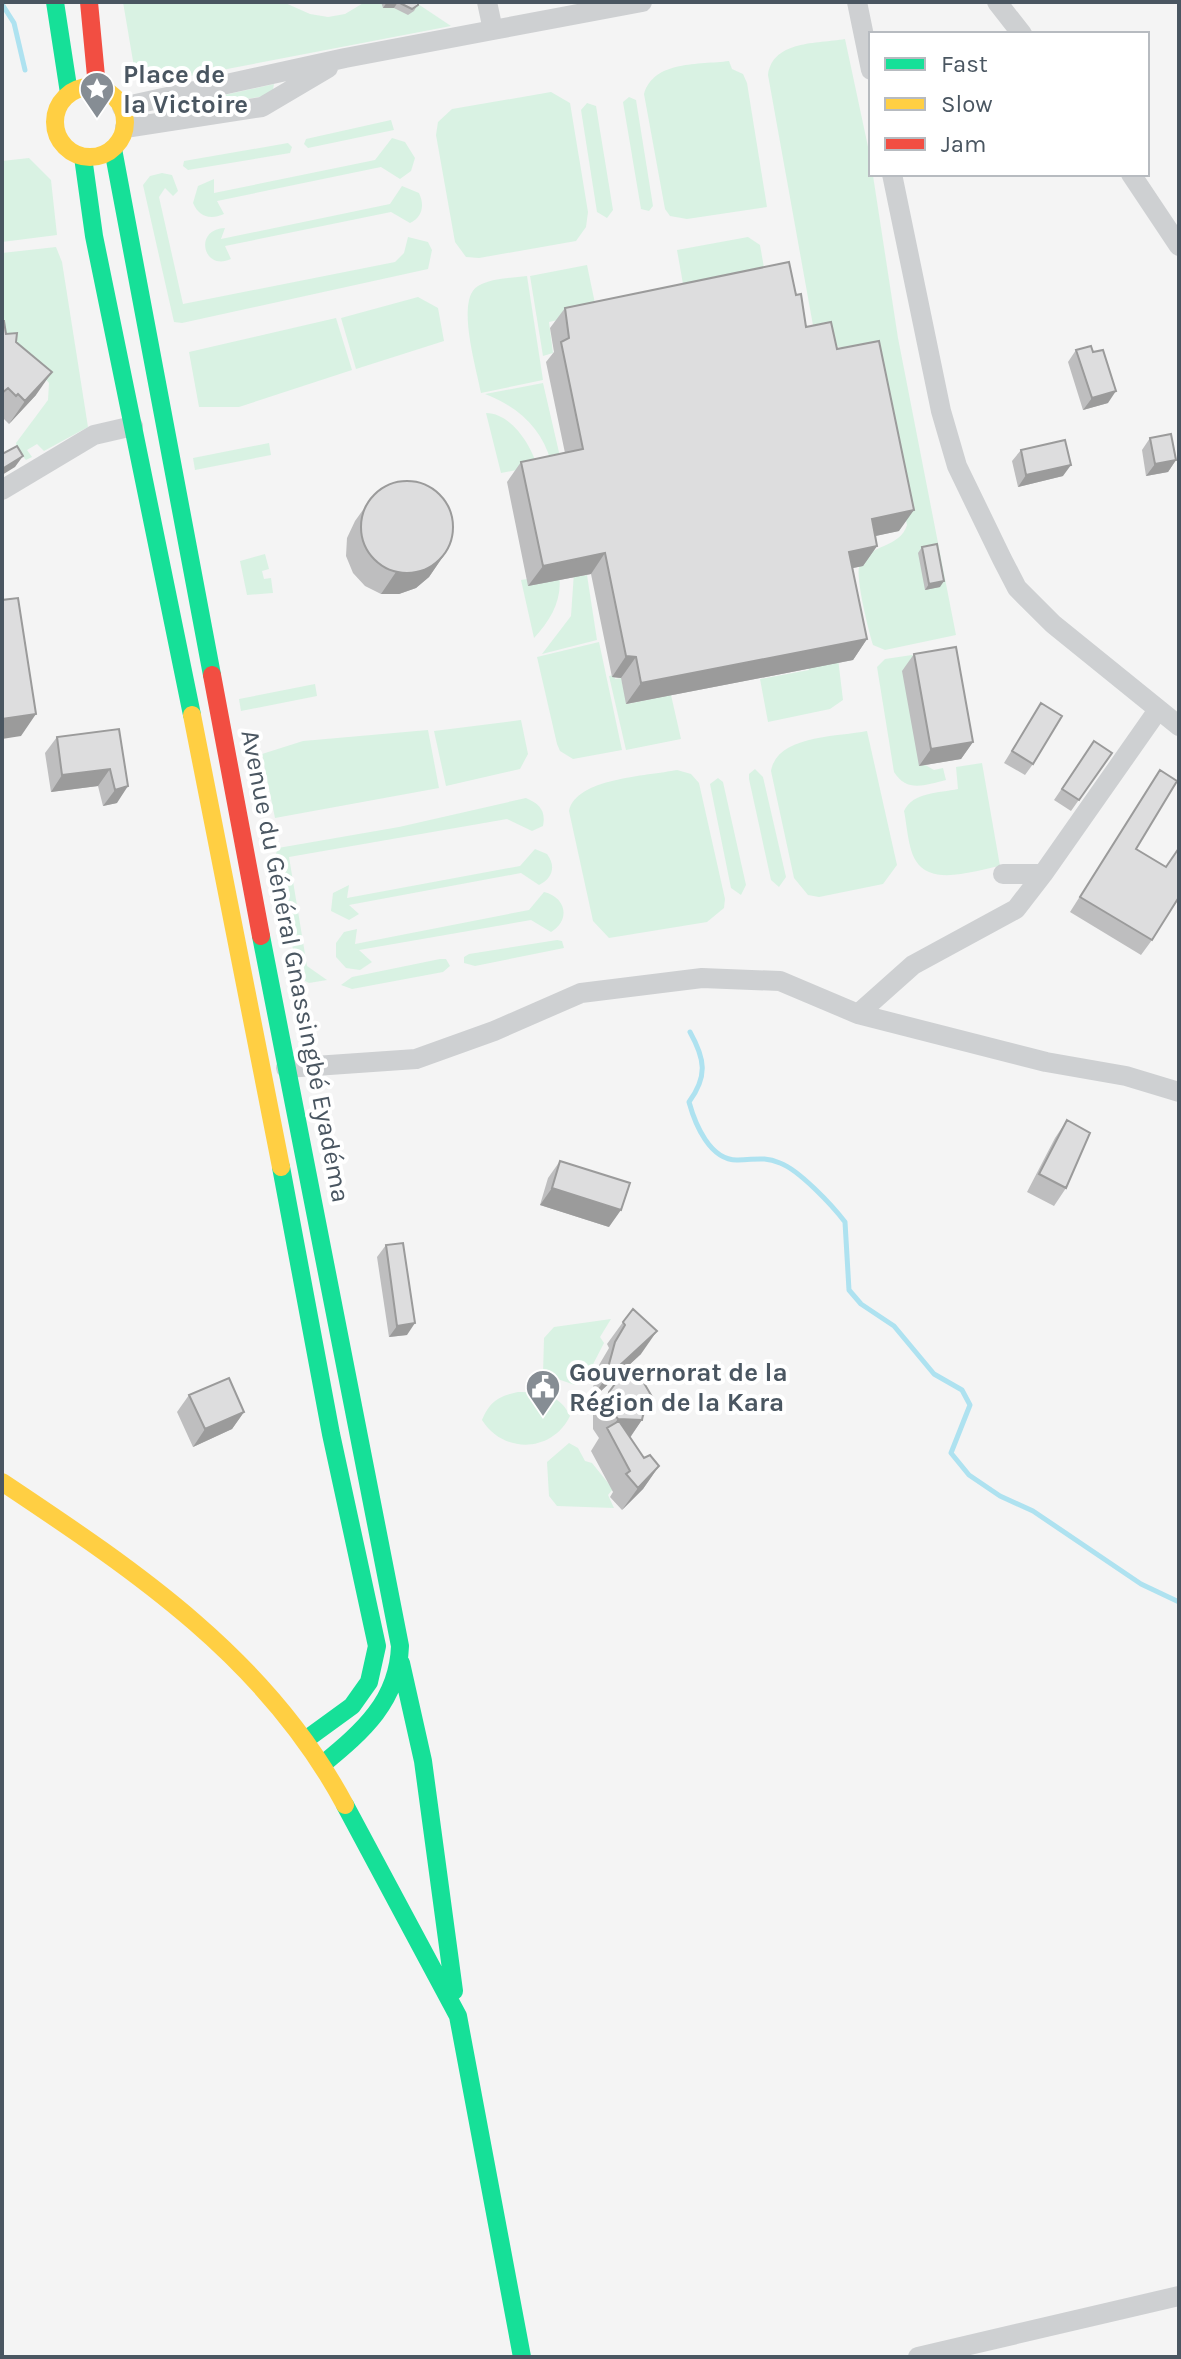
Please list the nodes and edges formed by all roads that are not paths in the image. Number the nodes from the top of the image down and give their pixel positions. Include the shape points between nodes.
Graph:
1 (55, 2) edge
2 (89, 2) edge
3 (487, 2) edge
4 (642, 2) edge
5 (857, 2) edge
6 (997, 2) edge
7 (493, 30) junction
8 (1020, 32) edge
9 (345, 58) junction
10 (869, 60) edge
11 (97, 87) junction
12 (69, 93) junction
13 (124, 117) junction
14 (113, 149) junction
15 (83, 157) junction
16 (892, 176) edge
17 (1132, 176) edge
18 (1179, 246) edge
19 (151, 336) junction
20 (117, 341) junction
21 (133, 426) junction
22 (2, 490) edge
23 (1158, 710) junction
24 (1179, 726) edge
25 (1003, 874) dead end
26 (1043, 874) junction
27 (858, 1014) junction
28 (286, 1068) junction
29 (1179, 1092) edge
30 (357, 1413) junction
31 (328, 1416) junction
32 (2, 1482) edge
33 (401, 1663) junction
34 (308, 1738) junction
35 (323, 1764) junction
36 (458, 2016) junction
37 (1179, 2296) edge
38 (522, 2357) edge
39 (918, 2357) edge

1 - 12 main road
2 - 11 main road
3 - 7 street
4 - 7 street
5 - 10 street
6 - 8 street
7 - 9 street
9 - 13 street
9 - 13 street via 262,107
11 - 12 main road
11 - 13 main road via 116,98
12 - 15 main road via 57,108 54,127 64,147
13 - 14 main road
14 - 15 main road
14 - 19 main road, Avenue du Général Gnassingbé Eyadéma
15 - 20 main road, Avenue du Général Gnassingbé Eyadéma
16 - 23 street via 941,411 957,466 1002,559 1033,605
17 - 18 street
19 - 20 main road
19 - 28 main road, Avenue du Général Gnassingbé Eyadéma
20 - 21 main road, Avenue du Général Gnassingbé Eyadéma
21 - 22 street via 94,435
21 - 31 main road, Avenue du Général Gnassingbé Eyadéma
23 - 24 street
23 - 26 street
25 - 26 street
26 - 27 street via 1016,909 913,965
27 - 28 street via 780,981 702,978 581,993 416,1059
27 - 29 street
28 - 30 main road, Avenue du Général Gnassingbé Eyadéma
30 - 31 main road
30 - 33 main road, Avenue du Général Gnassingbé Eyadéma
31 - 34 main road, Avenue du Général Gnassingbé Eyadéma via 377,1646 376,1663 352,1706
32 - 34 main road via 180,1610
33 - 35 main road, Avenue du Général Gnassingbé Eyadéma via 393,1692 374,1722
33 - 36 main road via 423,1761
34 - 35 main road
35 - 36 main road
36 - 38 main road
37 - 39 street

